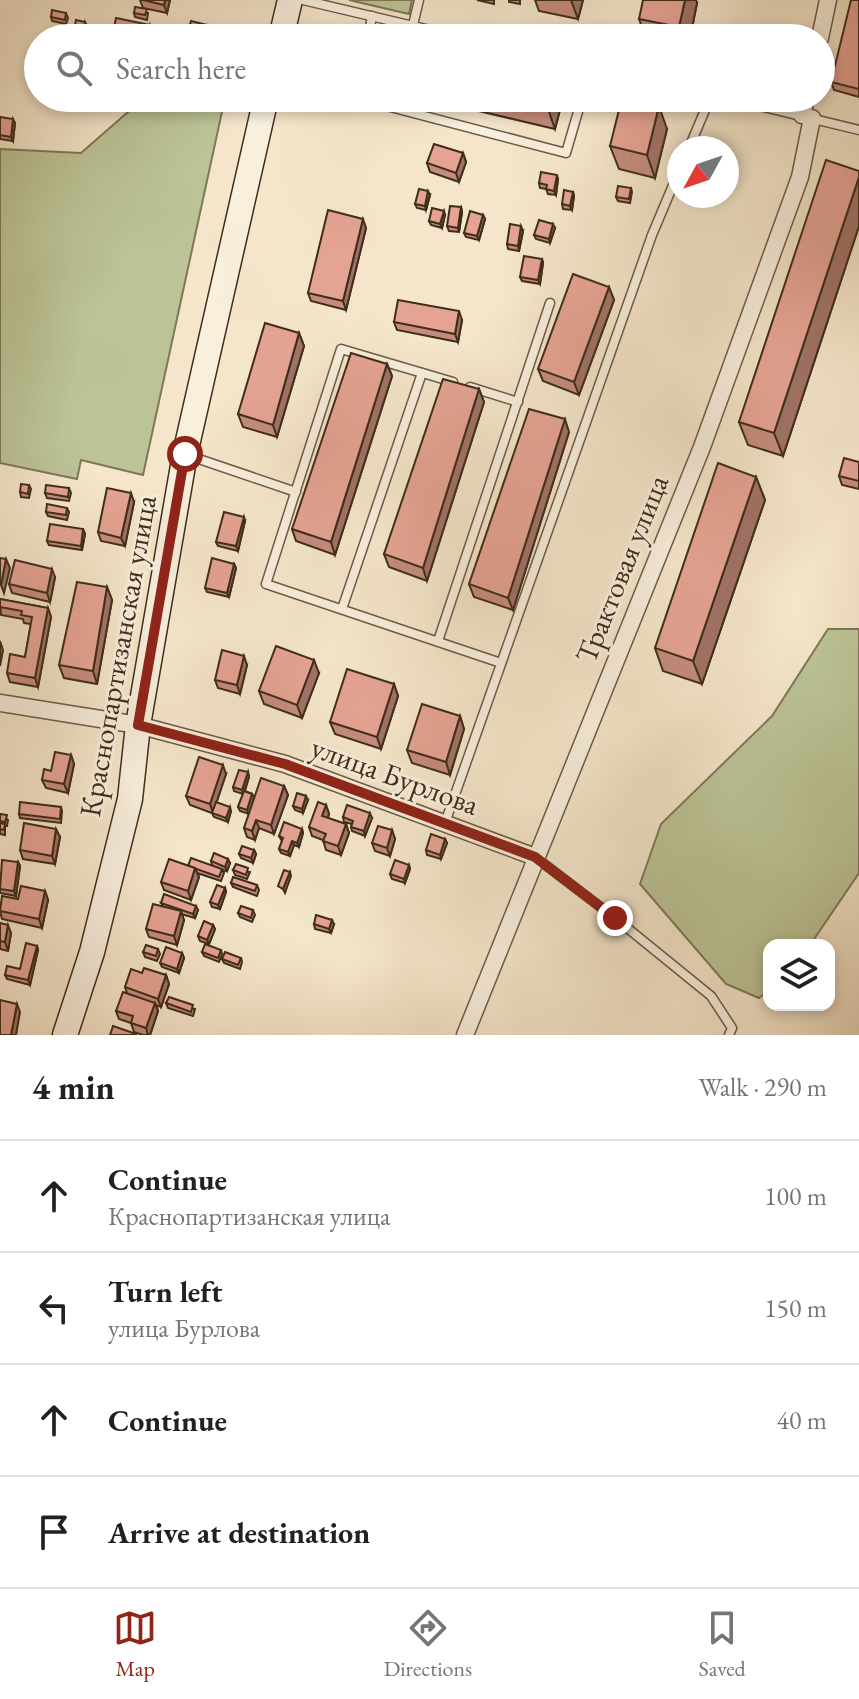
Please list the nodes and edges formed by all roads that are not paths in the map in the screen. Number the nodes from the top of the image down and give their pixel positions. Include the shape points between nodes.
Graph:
1 (290, 0) edge
2 (303, 0) edge
3 (419, 0) edge
4 (828, 0) edge
5 (372, 16) junction
6 (284, 24) edge
7 (371, 24) edge
8 (408, 24) edge
9 (413, 24) edge
10 (823, 24) edge
11 (263, 112) edge
12 (409, 112) edge
13 (578, 112) edge
14 (704, 112) edge
15 (789, 112) edge
16 (807, 112) edge
17 (807, 116) junction
18 (859, 130) edge
19 (694, 136) edge
20 (667, 199) edge
21 (550, 303) dead end
22 (422, 373) junction
23 (518, 402) junction
24 (185, 454) junction
25 (296, 492) junction
26 (342, 609) junction
27 (438, 641) junction
28 (501, 663) junction
29 (0, 703) edge
30 (138, 725) junction
31 (445, 824) junction
32 (535, 857) junction
33 (65, 1035) edge
34 (465, 1035) edge
35 (729, 1035) edge

1 - 6 street
2 - 5 lane
3 - 9 lane
4 - 10 street
5 - 7 lane
5 - 8 lane
11 - 24 street, Краснопартизанская улица
12 - 13 lane via 566,153
14 - 19 lane
15 - 17 lane
16 - 17 street, Трактовая улица
17 - 18 lane
17 - 32 street, Трактовая улица via 800,177 702,447
20 - 28 lane
21 - 23 lane
22 - 23 lane
22 - 25 lane via 341,349
22 - 26 lane
23 - 27 lane
24 - 25 lane
24 - 30 street, Краснопартизанская улица
25 - 26 lane via 266,584
26 - 27 lane
27 - 28 lane
28 - 31 lane
29 - 30 street, улица Бурлова
30 - 31 street, улица Бурлова via 285,764
30 - 33 street, Краснопартизанская улица via 130,799
31 - 32 street, улица Бурлова
32 - 34 street, Трактовая улица
32 - 35 lane via 711,996 732,1028

